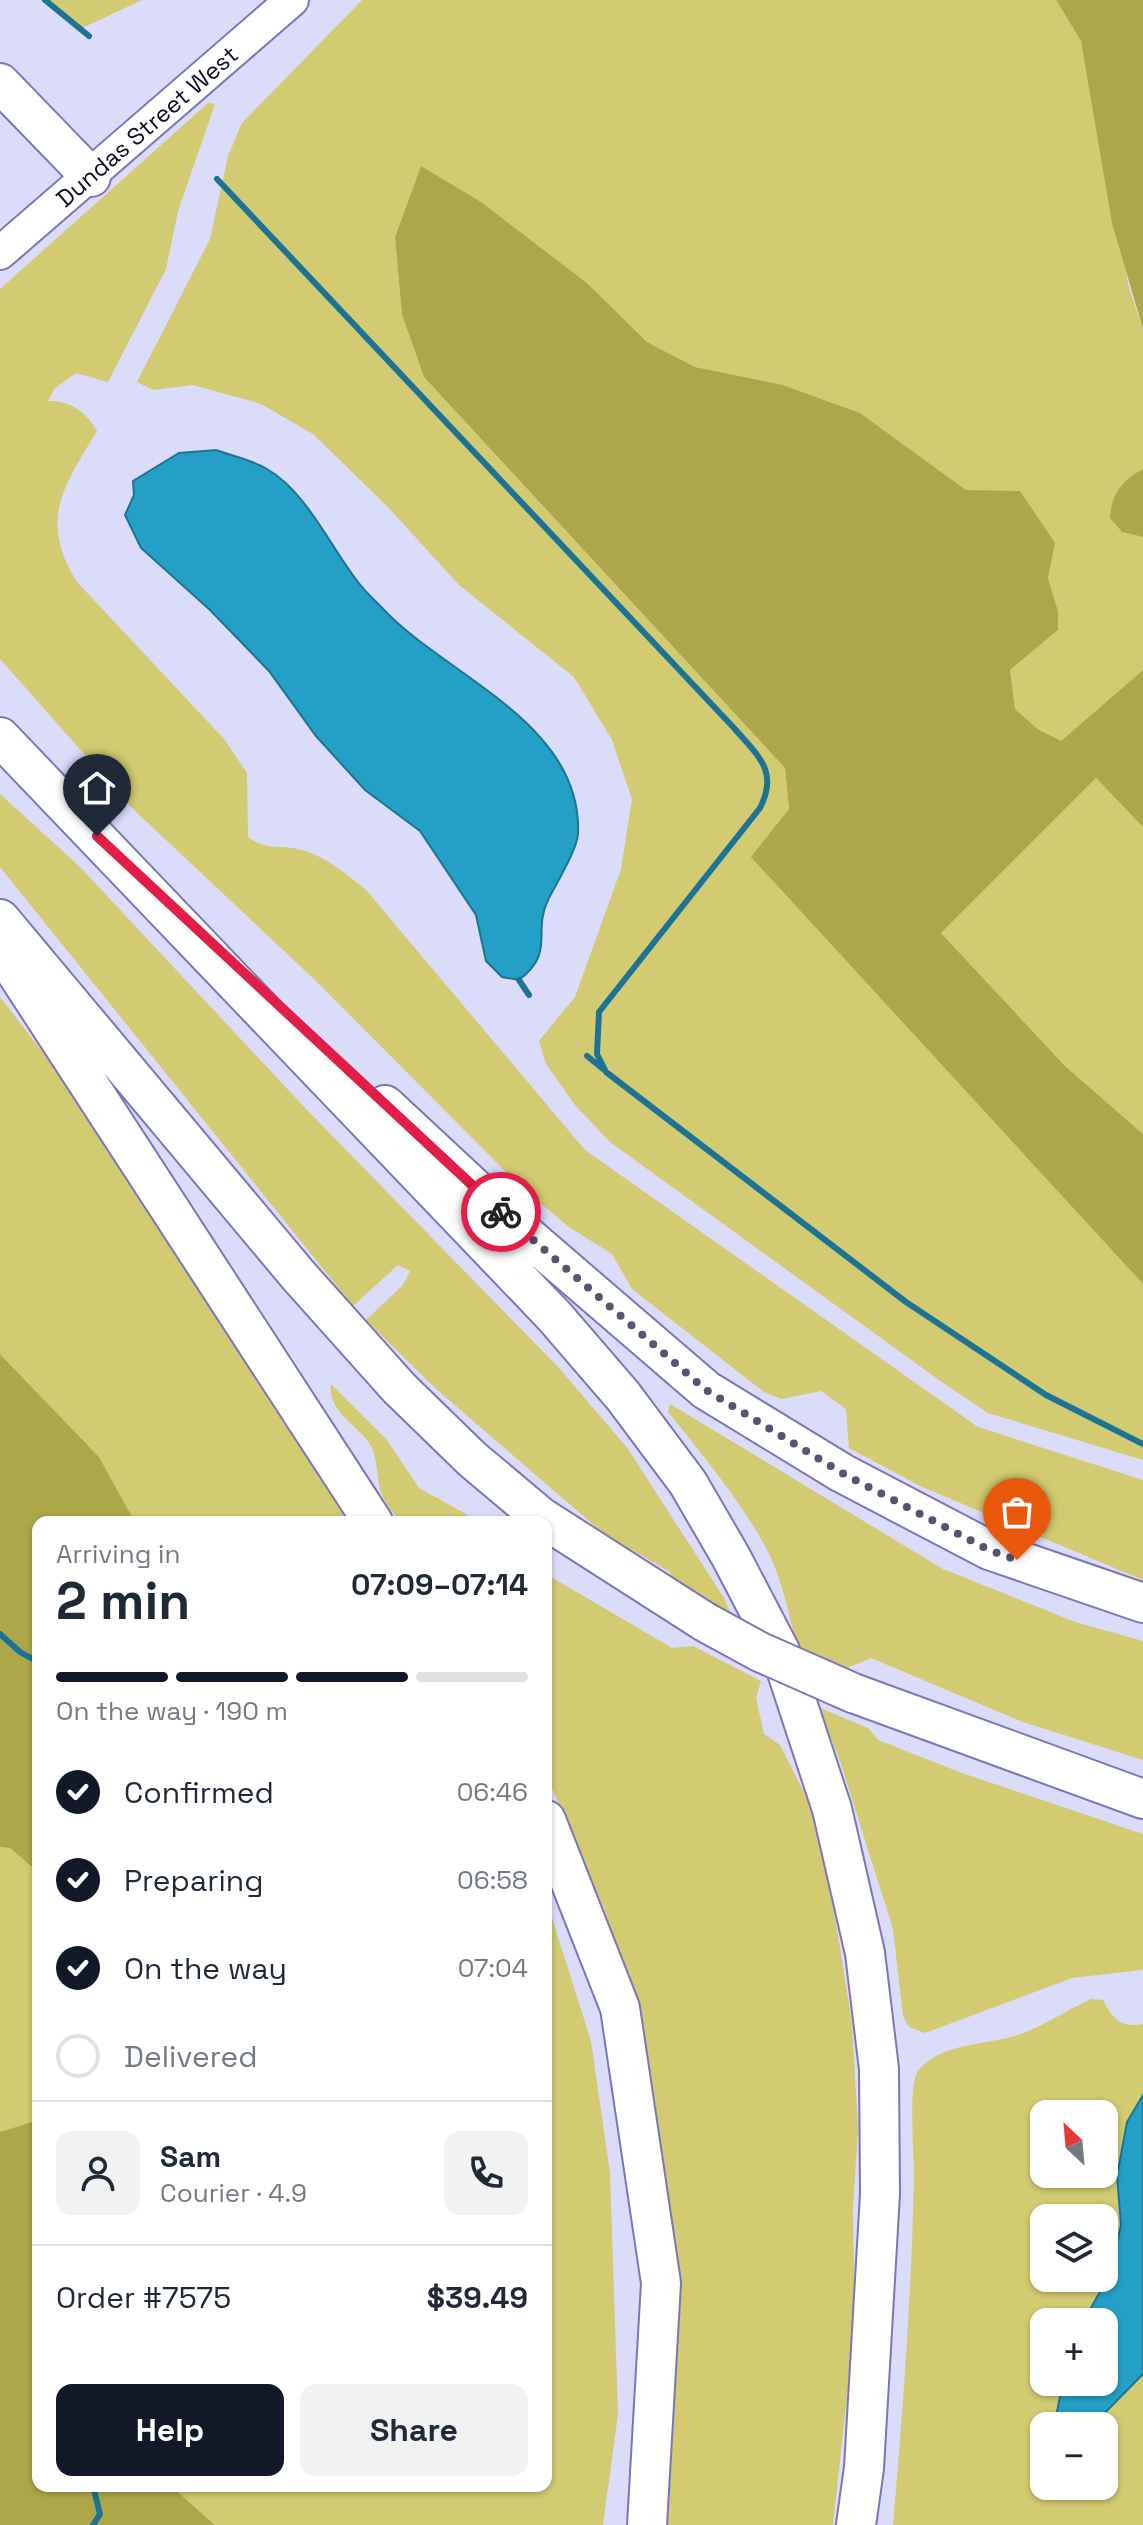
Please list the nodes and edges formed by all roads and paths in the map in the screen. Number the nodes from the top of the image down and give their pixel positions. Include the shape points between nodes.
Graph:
1 (292, 0) edge
2 (0, 83) edge
3 (91, 177) junction
4 (0, 253) edge
5 (0, 737) edge
6 (97, 836) junction
7 (0, 919) edge
8 (0, 947) edge
9 (369, 1516) edge
10 (540, 1516) edge
11 (552, 1525) edge
12 (1143, 1603) edge
13 (1143, 1799) edge
14 (552, 1835) edge
15 (647, 2525) edge
16 (856, 2525) edge

1 - 3 main road, Dundas Street West
2 - 3 highway
3 - 4 main road, Dundas Street West
5 - 6 highway
6 - 12 highway via 512,1223 706,1390 842,1473 989,1550
6 - 16 highway via 544,1306 623,1396 688,1483 780,1651 832,1809 865,1953 879,2069 880,2194
7 - 10 highway, bridge via 399,1388
8 - 9 highway
11 - 13 highway, bridge via 760,1652 853,1693
14 - 15 highway via 620,2008 661,2283

